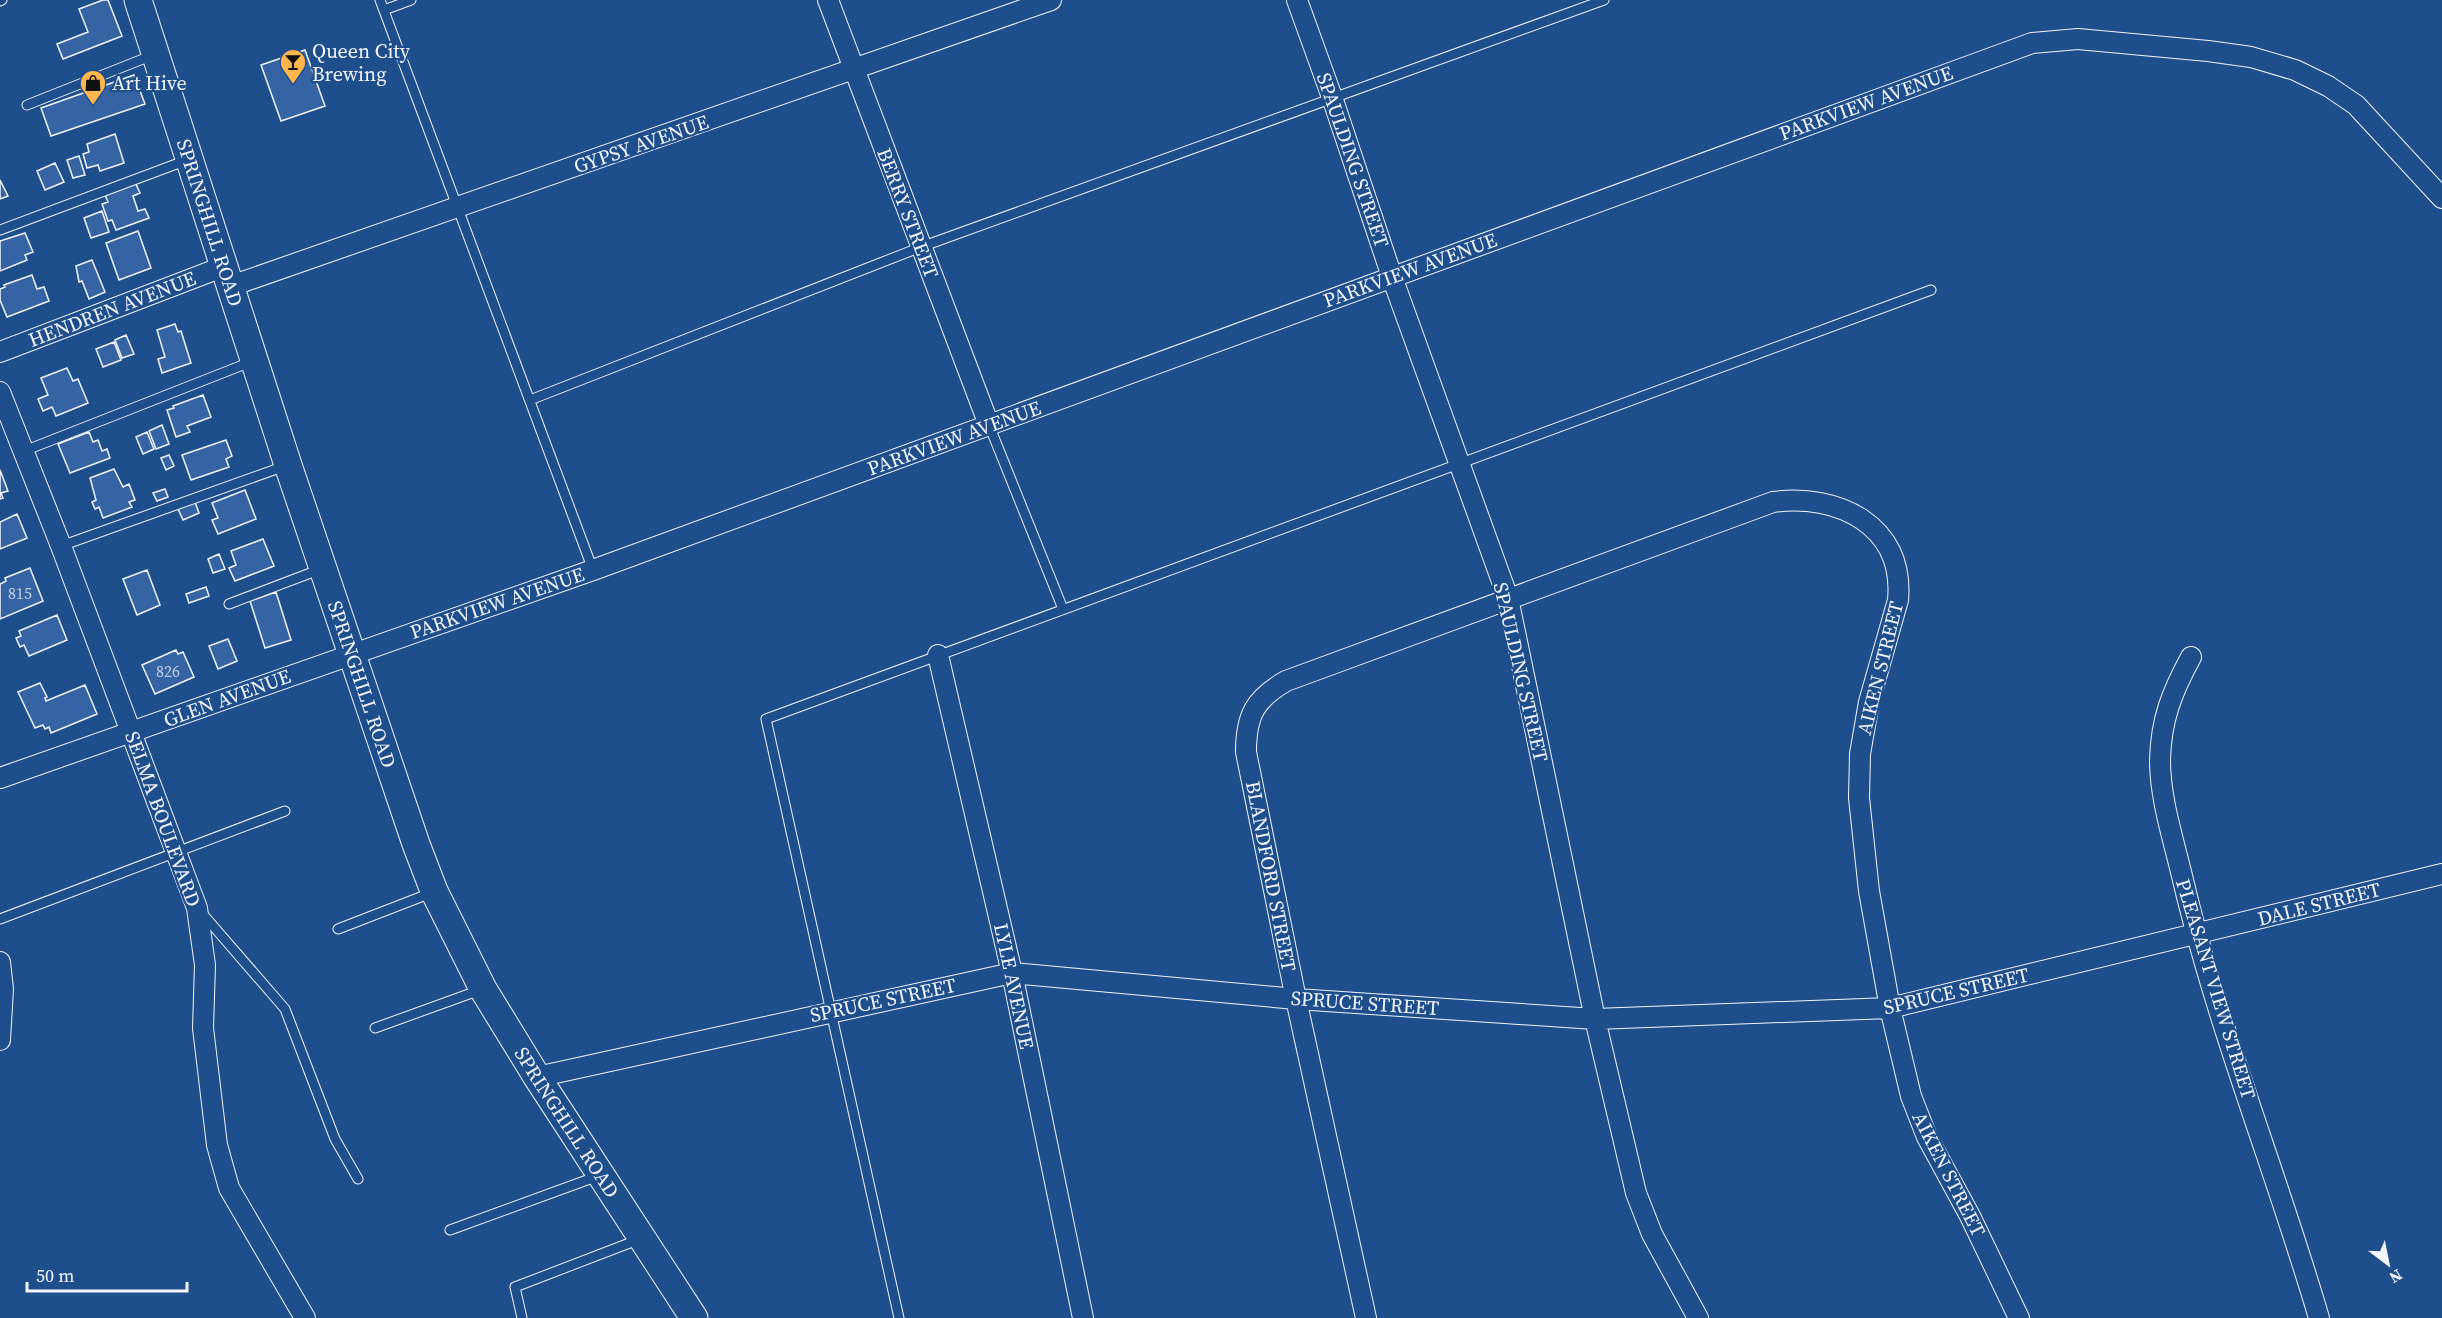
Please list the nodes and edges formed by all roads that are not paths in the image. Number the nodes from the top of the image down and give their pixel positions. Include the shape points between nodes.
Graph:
1 (138, 0) edge
2 (380, 0) edge
3 (411, 0) edge
4 (828, 0) edge
5 (1051, 0) edge
6 (1297, 0) edge
7 (1604, 0) edge
8 (384, 10) junction
9 (155, 54) junction
10 (854, 70) junction
11 (1332, 97) junction
12 (27, 105) dead end
13 (189, 159) junction
14 (2442, 198) edge
15 (458, 208) junction
16 (0, 230) edge
17 (921, 247) junction
18 (228, 276) junction
19 (1392, 277) junction
20 (1931, 290) dead end
21 (0, 352) edge
22 (255, 360) junction
23 (0, 392) edge
24 (530, 400) junction
25 (989, 425) junction
26 (24, 451) junction
27 (1460, 463) junction
28 (288, 465) junction
29 (61, 546) junction
30 (323, 569) junction
31 (593, 570) junction
32 (1508, 598) junction
33 (229, 604) dead end
34 (1063, 609) junction
35 (351, 653) junction
36 (938, 655) junction
37 (2191, 657) dead end
38 (132, 731) junction
39 (0, 778) edge
40 (285, 811) dead end
41 (177, 851) junction
42 (2442, 874) edge
43 (434, 891) junction
44 (197, 908) junction
45 (0, 919) edge
46 (338, 929) dead end
47 (2195, 934) junction
48 (0, 970) edge
49 (1012, 973) junction
50 (483, 989) junction
51 (1296, 999) junction
52 (1890, 1008) junction
53 (832, 1011) junction
54 (1595, 1019) junction
55 (375, 1028) dead end
56 (0, 1040) edge
57 (537, 1077) junction
58 (601, 1175) junction
59 (358, 1179) dead end
60 (450, 1230) dead end
61 (642, 1238) junction
62 (305, 1318) edge
63 (522, 1318) edge
64 (694, 1318) edge
65 (899, 1318) edge
66 (1083, 1318) edge
67 (1366, 1318) edge
68 (1698, 1318) edge
69 (2019, 1318) edge
70 (2319, 1318) edge

1 - 9 street, SPRINGHILL ROAD
2 - 8 lane
3 - 8 lane
4 - 10 street, BERRY STREET
5 - 10 street, GYPSY AVENUE
6 - 11 street, SPAULDING STREET
7 - 11 lane
8 - 15 lane
9 - 12 lane
9 - 13 street, SPRINGHILL ROAD
10 - 15 street, GYPSY AVENUE
10 - 17 street, BERRY STREET
11 - 17 lane
11 - 19 street, SPAULDING STREET
13 - 16 lane
13 - 18 street, SPRINGHILL ROAD
14 - 19 street, PARKVIEW AVENUE via 2356,105 2295,70 2251,57 2208,51 2058,40 2032,43
15 - 18 street, GYPSY AVENUE
15 - 24 lane
17 - 24 lane
17 - 25 street, BERRY STREET
18 - 21 street, HENDREN AVENUE
18 - 22 street, SPRINGHILL ROAD
19 - 25 street, PARKVIEW AVENUE
19 - 27 street, SPAULDING STREET
20 - 27 lane
22 - 26 lane
22 - 28 street, SPRINGHILL ROAD
23 - 26 street, SELMA BOULEVARD
24 - 31 lane
25 - 31 street, PARKVIEW AVENUE
25 - 34 lane
26 - 29 street, SELMA BOULEVARD
27 - 32 street, SPAULDING STREET
27 - 34 lane
28 - 29 lane
28 - 30 street, SPRINGHILL ROAD
29 - 38 street, SELMA BOULEVARD
30 - 33 lane
30 - 35 street, SPRINGHILL ROAD
31 - 35 street, PARKVIEW AVENUE
32 - 51 street, BLANDFORD STREET via 1286,681 1268,691 1251,714 1246,752
32 - 52 street, AIKEN STREET via 1773,502 1799,500 1830,505 1853,514 1876,531 1893,559 1898,596 1865,719 1859,798 1869,891
32 - 54 street, SPAULDING STREET
34 - 36 lane
35 - 38 street, GLEN AVENUE
35 - 43 street, SPRINGHILL ROAD
36 - 49 street, LYLE AVENUE
36 - 53 lane via 766,719
37 - 47 street, PLEASANT VIEW STREET via 2167,707 2160,760 2162,791
38 - 39 street, GLEN AVENUE
38 - 41 street, SELMA BOULEVARD
40 - 41 lane
41 - 44 street, SELMA BOULEVARD
41 - 45 lane
42 - 47 street, DALE STREET
43 - 46 lane
43 - 50 street, SPRINGHILL ROAD
44 - 59 lane via 285,1009 335,1138
44 - 62 street, SELMA BOULEVARD via 205,965 203,1028 224,1174
47 - 52 street, SPRUCE STREET
47 - 70 street, PLEASANT VIEW STREET
48 - 56 street
49 - 51 street, SPRUCE STREET
49 - 53 street, SPRUCE STREET
49 - 66 street, LYLE AVENUE
50 - 55 lane
50 - 57 street, SPRINGHILL ROAD
51 - 54 street, SPRUCE STREET
51 - 67 street, BLANDFORD STREET
52 - 54 street, SPRUCE STREET
52 - 69 street, AIKEN STREET via 1906,1080 1920,1121
53 - 57 street, SPRUCE STREET
53 - 65 lane
54 - 68 street, SPAULDING STREET via 1636,1194 1652,1234
57 - 58 street, SPRINGHILL ROAD
58 - 60 lane
58 - 61 street, SPRINGHILL ROAD
61 - 63 lane via 515,1287
61 - 64 street, SPRINGHILL ROAD

